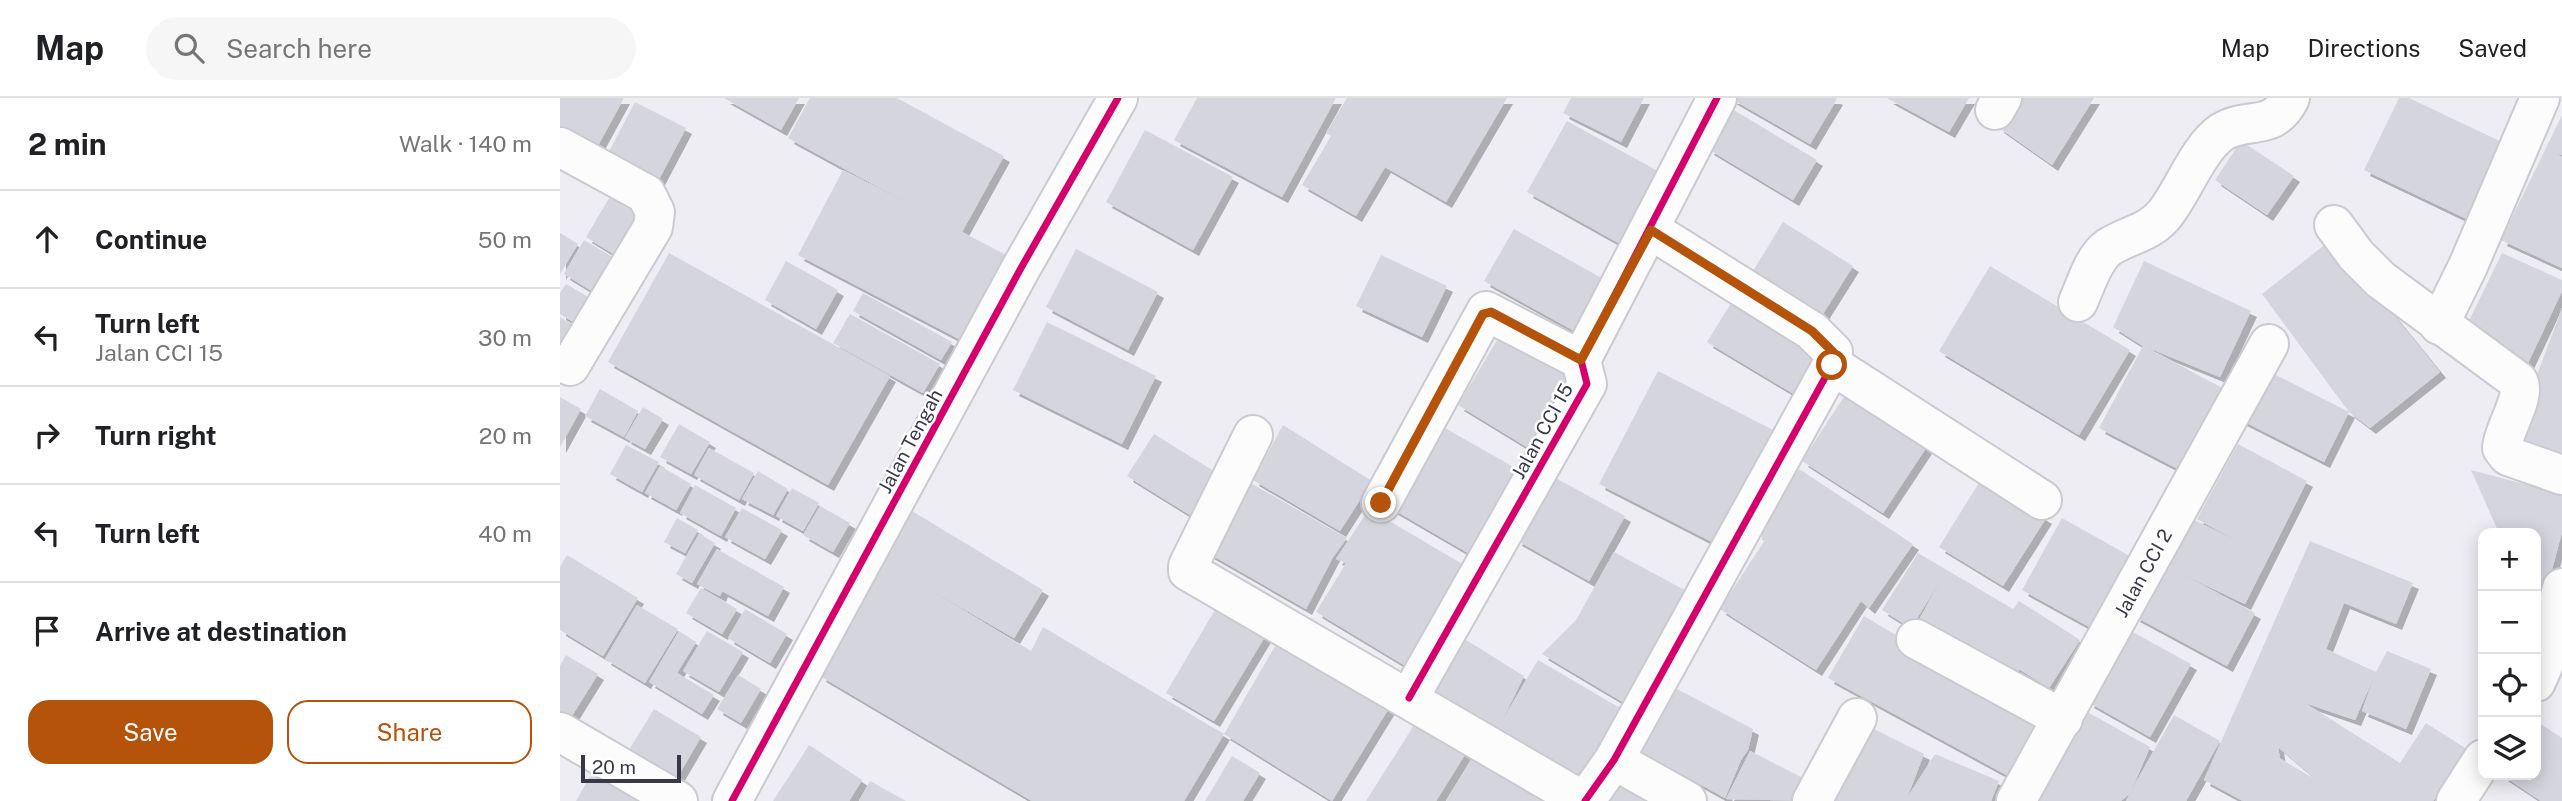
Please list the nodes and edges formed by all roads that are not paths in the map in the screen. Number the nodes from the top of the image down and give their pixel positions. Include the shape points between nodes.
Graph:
1 (1118, 98) edge
2 (1717, 98) edge
3 (2290, 98) edge
4 (2540, 98) edge
5 (560, 148) edge
6 (2334, 225) dead end
7 (1651, 230) junction
8 (2078, 302) dead end
9 (2439, 325) junction
10 (2269, 344) dead end
11 (1581, 360) junction
12 (1832, 365) junction
13 (570, 366) dead end
14 (1253, 435) dead end
15 (2562, 475) edge
16 (2042, 500) dead end
17 (1381, 503) dead end
18 (2562, 588) edge
19 (1916, 639) dead end
20 (2541, 671) edge
21 (1409, 698) junction
22 (1857, 718) dead end
23 (2063, 719) junction
24 (560, 732) edge
25 (1614, 760) junction
26 (678, 801) edge
27 (732, 801) edge
28 (1584, 801) edge
29 (1687, 801) edge
30 (1812, 801) edge
31 (2017, 801) edge

1 - 27 street, Jalan Tengah
2 - 7 street, Jalan CCI 15
3 - 8 street via 2280,114 2235,127 2212,141 2164,215 2100,256
4 - 9 street
5 - 13 street via 646,194 655,212 653,228
6 - 9 street via 2381,280
7 - 11 street, Jalan CCI 15
7 - 12 street via 1812,331 1833,352
9 - 15 street via 2522,387 2502,438 2508,456
10 - 23 street, Jalan CCI 2
11 - 17 street via 1486,311
11 - 21 street, Jalan CCI 15 via 1587,384
12 - 16 street
12 - 25 street
14 - 21 street via 1188,571
18 - 20 street
19 - 23 street
21 - 28 street
22 - 30 street
23 - 31 street, Jalan CCI 2
24 - 26 street
25 - 28 street
25 - 29 street

